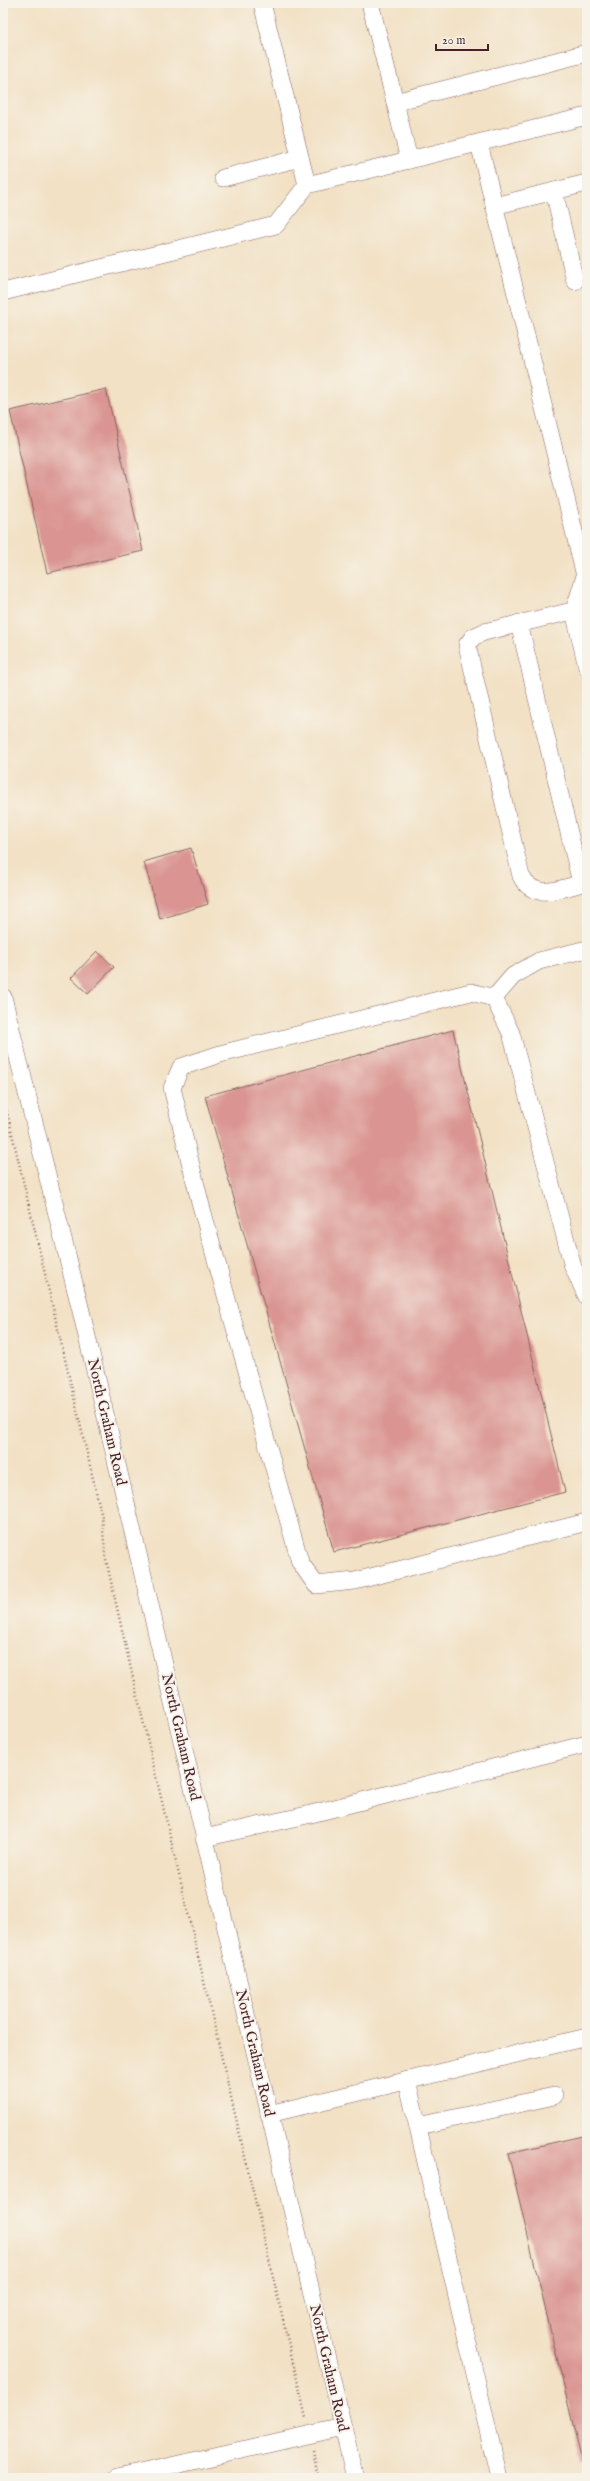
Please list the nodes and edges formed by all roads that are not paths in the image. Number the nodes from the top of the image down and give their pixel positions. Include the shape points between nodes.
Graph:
1 (262, 3) edge
2 (370, 3) edge
3 (587, 53) edge
4 (395, 102) junction
5 (587, 116) edge
6 (479, 144) junction
7 (300, 158) junction
8 (409, 160) junction
9 (223, 178) dead end
10 (587, 183) edge
11 (307, 185) junction
12 (554, 191) junction
13 (494, 206) junction
14 (575, 280) dead end
15 (3, 292) edge
16 (580, 609) edge
17 (519, 623) junction
18 (587, 667) edge
19 (584, 882) edge
20 (587, 948) edge
21 (3, 997) edge
22 (494, 998) junction
23 (587, 1297) edge
24 (587, 1522) edge
25 (587, 1744) edge
26 (204, 1838) junction
27 (587, 2037) edge
28 (407, 2080) junction
29 (554, 2096) dead end
30 (269, 2114) junction
31 (418, 2126) junction
32 (343, 2427) junction
33 (118, 2478) edge
34 (355, 2478) edge
35 (499, 2478) edge

1 - 7 street
2 - 4 street
3 - 4 street
4 - 8 street
5 - 6 street
6 - 8 street
6 - 13 street
7 - 9 street
7 - 11 street
8 - 11 street
10 - 12 street
11 - 15 street via 276,225
12 - 13 street
12 - 14 street
13 - 16 street via 585,576
16 - 17 street
16 - 18 street
17 - 19 street
17 - 19 street via 473,637 467,645 521,876 525,885 534,891 544,892
20 - 22 street via 539,961 513,976
21 - 26 street, North Graham Road via 81,1311
22 - 23 street via 511,1032 572,1267
22 - 24 street via 471,992 220,1054 181,1067 172,1088 202,1210 281,1498 300,1562 316,1585 355,1582
25 - 26 street via 307,1816
26 - 30 street, North Graham Road
27 - 28 street
28 - 30 street
28 - 31 street
29 - 31 street
30 - 32 street, North Graham Road
31 - 35 street
32 - 33 street
32 - 34 street, North Graham Road

